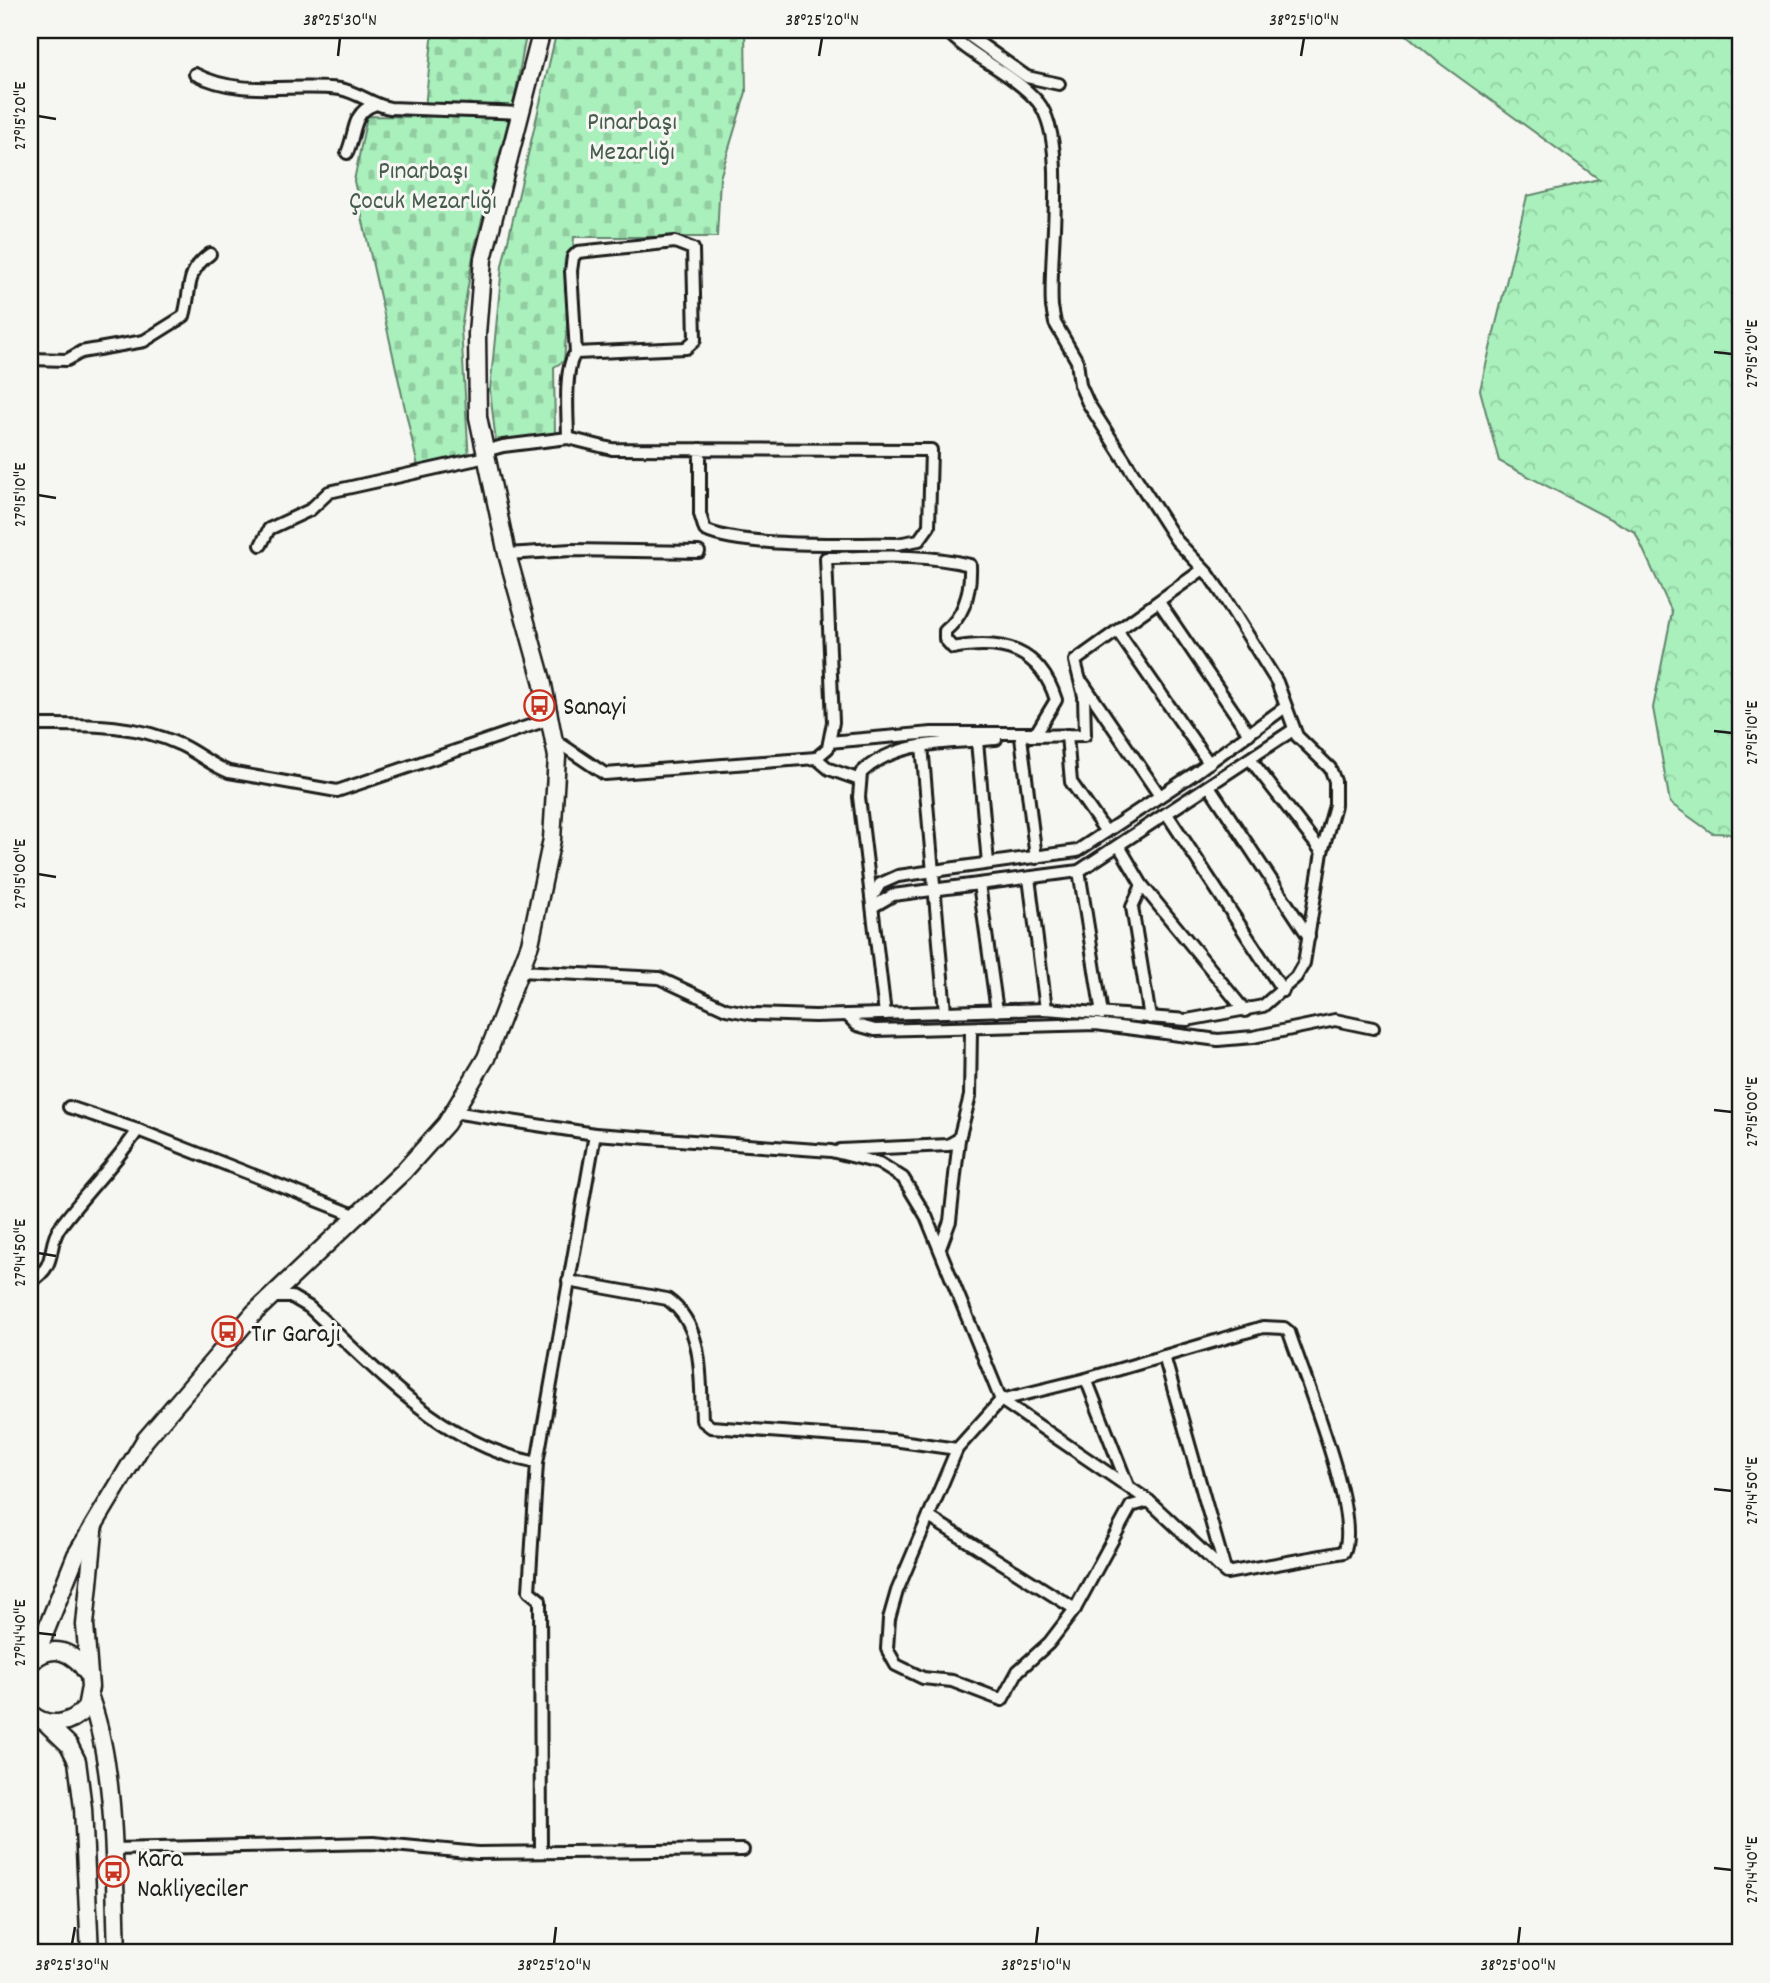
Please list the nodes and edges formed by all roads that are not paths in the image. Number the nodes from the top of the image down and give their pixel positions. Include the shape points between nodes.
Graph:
1 (542, 30) edge
2 (946, 30) edge
3 (961, 30) edge
4 (195, 74) dead end
5 (1059, 84) dead end
6 (374, 105) junction
7 (522, 113) junction
8 (347, 153) dead end
9 (210, 254) dead end
10 (576, 353) junction
11 (30, 359) edge
12 (568, 438) junction
13 (700, 449) junction
14 (486, 454) junction
15 (261, 545) dead end
16 (699, 552) dead end
17 (507, 554) junction
18 (1202, 570) junction
19 (1159, 602) junction
20 (1118, 632) junction
21 (1079, 678) junction
22 (1284, 708) junction
23 (550, 719) junction
24 (30, 725) edge
25 (1293, 730) junction
26 (1249, 734) junction
27 (1067, 735) junction
28 (1021, 737) junction
29 (553, 739) junction
30 (977, 741) junction
31 (829, 742) junction
32 (922, 745) junction
33 (816, 758) junction
34 (1251, 759) junction
35 (1209, 763) junction
36 (860, 780) junction
37 (1209, 786) junction
38 (1160, 796) junction
39 (1167, 814) junction
40 (1106, 832) junction
41 (1119, 846) junction
42 (1322, 852) junction
43 (1036, 858) junction
44 (988, 863) junction
45 (932, 871) junction
46 (1079, 871) junction
47 (1029, 877) junction
48 (979, 884) junction
49 (1142, 885) junction
50 (934, 889) junction
51 (873, 901) junction
52 (1309, 937) junction
53 (520, 971) junction
54 (1283, 991) junction
55 (1046, 1009) junction
56 (997, 1011) junction
57 (1245, 1011) junction
58 (945, 1012) junction
59 (885, 1014) junction
60 (1102, 1014) junction
61 (847, 1015) junction
62 (1150, 1018) junction
63 (1373, 1028) dead end
64 (971, 1030) junction
65 (69, 1107) dead end
66 (453, 1112) junction
67 (138, 1130) junction
68 (595, 1134) junction
69 (959, 1139) junction
70 (831, 1151) junction
71 (357, 1216) junction
72 (940, 1248) junction
73 (568, 1281) junction
74 (30, 1282) edge
75 (271, 1297) junction
76 (1164, 1356) junction
77 (1086, 1379) junction
78 (1001, 1400) junction
79 (957, 1449) junction
80 (537, 1463) junction
81 (1128, 1486) junction
82 (1149, 1501) junction
83 (929, 1517) junction
84 (94, 1526) junction
85 (1226, 1573) junction
86 (1075, 1609) junction
87 (32, 1662) edge
88 (87, 1673) junction
89 (90, 1698) junction
90 (35, 1718) edge
91 (113, 1849) junction
92 (743, 1850) dead end
93 (541, 1852) junction
94 (90, 1953) edge
95 (117, 1953) edge

1 - 7 main road
2 - 18 street via 1025,89 1045,113 1054,146 1051,287 1055,323 1077,361 1088,403 1176,540
3 - 5 street via 1027,77
4 - 6 street via 228,87 341,89
6 - 7 street
6 - 8 street via 358,115
7 - 14 main road via 483,259 477,334 478,417
9 - 11 street via 196,264 184,316 173,326 144,341 81,352 66,360
10 - 10 street via 686,348 695,340 693,249 675,242 579,252 573,257
10 - 12 street via 568,389
12 - 13 street via 612,449
12 - 14 street via 503,446
13 - 13 street via 931,450 929,526 919,540 897,544 717,536 705,530 700,514
14 - 15 street via 329,492 310,510 269,529
14 - 17 main road
16 - 17 street
17 - 23 main road
18 - 19 street
18 - 22 street via 1259,651 1277,682
19 - 20 street
19 - 26 street
20 - 21 street via 1075,661
20 - 35 street
21 - 27 street via 1085,735
21 - 38 street
22 - 25 street
22 - 26 street
23 - 24 street via 337,791 229,772 182,745 123,726
23 - 29 main road
25 - 34 street
25 - 42 street via 1330,768 1335,781 1335,805
26 - 35 street
27 - 28 street
27 - 40 street via 1071,782
28 - 30 street
28 - 43 street
29 - 33 street via 605,774
29 - 53 main road via 557,757 552,839
30 - 32 street
30 - 44 street
31 - 31 street via 833,722 826,558 887,556 970,565 971,584 959,620 945,631 945,639 953,648 975,644 1010,648 1034,660 1049,678 1056,700 1036,733 932,733
31 - 33 street
32 - 36 street via 871,763
32 - 45 street
33 - 36 street via 830,769
34 - 37 street
34 - 42 street
35 - 38 street
36 - 51 street
37 - 39 street
37 - 52 street
38 - 40 street
39 - 41 street
39 - 54 street
40 - 43 street via 1077,851
41 - 46 street
41 - 49 street
42 - 52 street
43 - 44 street
44 - 45 street
45 - 50 street
45 - 51 street via 880,884
46 - 47 street
46 - 60 street
47 - 48 street
47 - 55 street
48 - 50 street
48 - 56 street
49 - 57 street
49 - 62 street via 1132,907
50 - 51 street
50 - 58 street
51 - 59 street
52 - 54 street via 1304,963
53 - 61 street via 659,978 726,1009 753,1014
53 - 66 main road via 486,1058
54 - 57 street via 1263,1006
55 - 56 street
55 - 60 street
56 - 58 street
57 - 62 street via 1187,1020
58 - 59 street
59 - 61 street
60 - 62 street
61 - 64 street via 857,1025 875,1031
63 - 64 street via 1335,1020 1218,1040 1096,1024
64 - 69 street via 970,1096
65 - 67 street
66 - 68 street
66 - 71 main road via 404,1171
67 - 71 street
67 - 74 street via 58,1230 53,1255
68 - 70 street
68 - 73 street
69 - 70 street via 948,1144
69 - 72 street via 950,1221
70 - 72 street via 879,1163 903,1178
71 - 75 main road
72 - 78 street
73 - 79 street via 667,1299 678,1307 694,1336 700,1362 702,1420 711,1427
73 - 80 street
75 - 80 street via 292,1297 309,1307 448,1429 502,1456
75 - 84 main road via 145,1440
76 - 77 street
76 - 85 street
76 - 85 street via 1263,1326 1284,1328 1343,1494 1349,1543 1344,1552
77 - 78 street
77 - 81 street
78 - 79 street
78 - 81 street
79 - 83 street
80 - 93 street via 530,1591 540,1600
81 - 82 street
82 - 85 street
82 - 86 street via 1130,1506
83 - 86 street
83 - 86 street via 889,1619 887,1649 896,1665 923,1678 952,1681 1002,1700 1018,1671 1049,1643
84 - 87 main road via 76,1555
84 - 88 main road via 85,1625
87 - 88 main road via 49,1650 59,1651 70,1654
88 - 89 main road
89 - 90 main road via 86,1708 69,1721
89 - 91 main road via 101,1729
90 - 94 main road via 69,1745 77,1761
91 - 93 street via 373,1843 478,1853
91 - 95 main road
92 - 93 street

